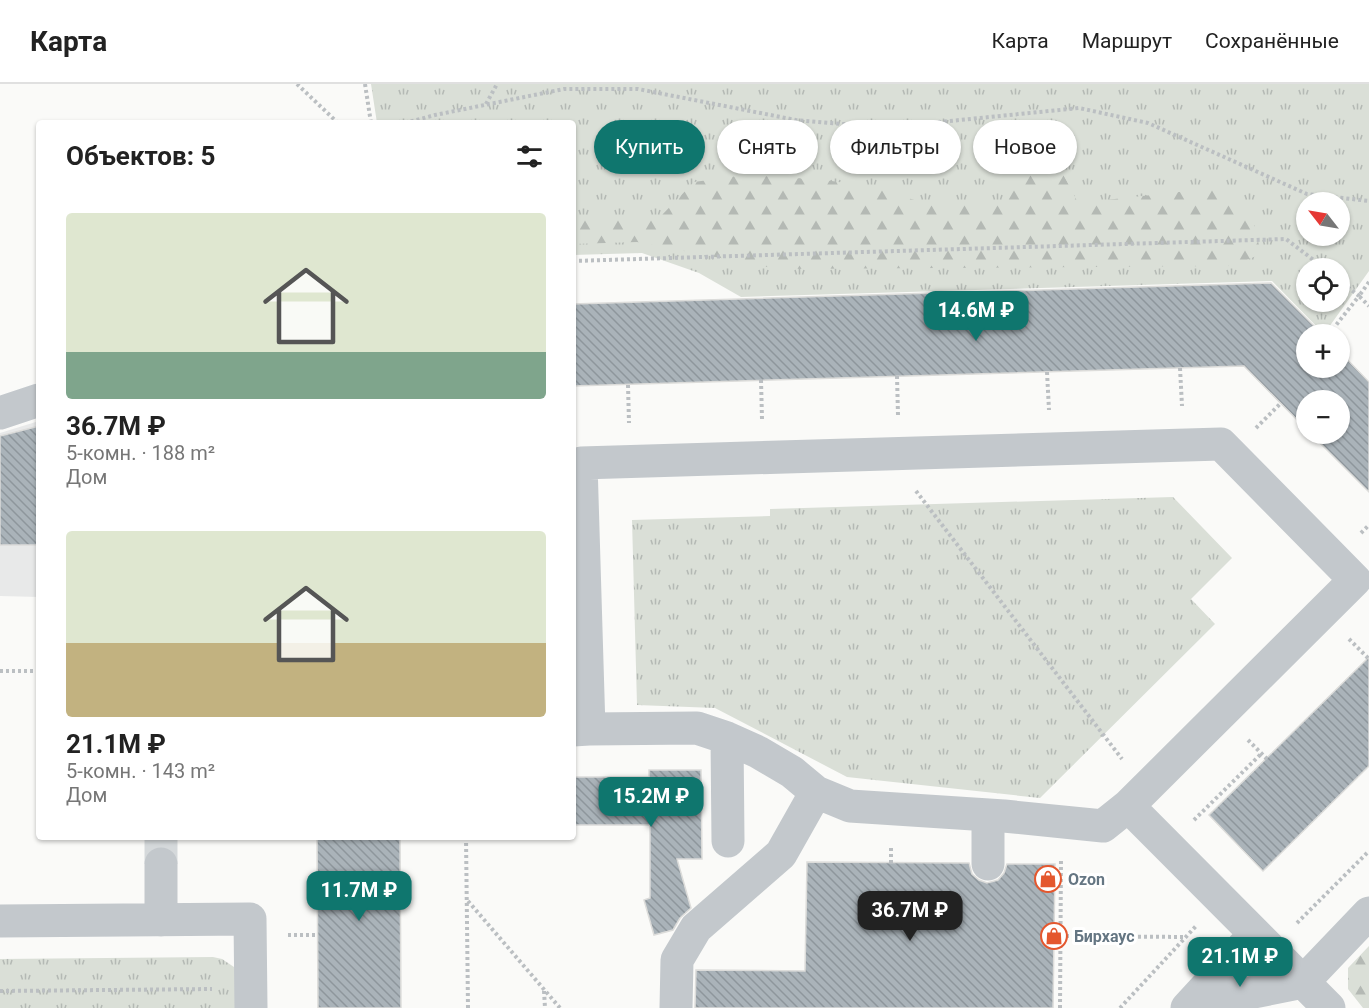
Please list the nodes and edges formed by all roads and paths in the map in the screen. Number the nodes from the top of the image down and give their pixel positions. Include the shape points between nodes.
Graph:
1 (297, 84) edge
2 (365, 84) edge
3 (497, 84) edge
4 (486, 105) junction
5 (335, 120) edge
6 (371, 120) edge
7 (416, 120) edge
8 (1369, 201) edge
9 (1311, 258) edge
10 (576, 261) edge
11 (1369, 282) edge
12 (1350, 289) edge
13 (1359, 296) junction
14 (1369, 306) edge
15 (1337, 324) edge
16 (1180, 368) dead end
17 (1047, 372) dead end
18 (897, 376) dead end
19 (761, 380) dead end
20 (628, 385) dead end
21 (36, 401) edge
22 (0, 413) edge
23 (1182, 414) dead end
24 (1049, 418) dead end
25 (899, 422) dead end
26 (762, 427) dead end
27 (629, 431) dead end
28 (887, 454) junction
29 (1344, 634) dead end
30 (1368, 658) edge
31 (0, 671) edge
32 (36, 671) edge
33 (581, 730) edge
34 (1242, 734) dead end
35 (727, 738) junction
36 (1262, 754) junction
37 (1267, 759) dead end
38 (816, 792) junction
39 (1136, 797) junction
40 (988, 815) junction
41 (1062, 822) junction
42 (1191, 824) dead end
43 (466, 840) edge
44 (728, 841) dead end
45 (1369, 851) edge
46 (161, 864) tunnel mouth
47 (988, 864) dead end
48 (1220, 899) junction
49 (467, 900) junction
50 (1369, 913) edge
51 (161, 920) junction
52 (0, 921) edge
53 (1054, 936) dead end
54 (1060, 936) junction
55 (1185, 937) junction
56 (1263, 942) junction
57 (1303, 982) junction
58 (544, 989) junction
59 (0, 991) edge
60 (251, 998) edge
61 (1189, 1006) edge
62 (468, 1008) edge
63 (545, 1008) edge
64 (560, 1008) edge
65 (676, 1008) edge
66 (1060, 1008) edge
67 (1120, 1008) edge
68 (1329, 1008) edge

1 - 5 path
2 - 6 path
3 - 4 path
4 - 7 path
4 - 8 path via 564,89 638,89 796,120 864,126 1079,108 1148,123 1307,194
9 - 10 path via 1286,239
11 - 13 path
12 - 13 path
13 - 14 path
13 - 15 path
16 - 23 path
17 - 24 path
18 - 25 path
19 - 26 path
20 - 27 path
21 - 22 street
28 - 33 street via 581,463
28 - 39 path
28 - 39 street via 1221,444 1355,580
29 - 30 path
31 - 32 path
33 - 35 street via 697,728
34 - 36 path
35 - 38 street via 792,772
35 - 44 street
36 - 37 path
36 - 42 path
38 - 40 street via 850,806
38 - 65 street via 781,854 696,928 677,960
39 - 41 street via 1103,826
39 - 48 street
40 - 41 street
40 - 47 street
41 - 54 path
43 - 49 path
45 - 56 path
46 - 51 street
48 - 55 path
48 - 56 street
49 - 58 path
49 - 62 path
50 - 57 street
51 - 52 street
51 - 60 street via 250,919
53 - 54 path
54 - 55 path
54 - 66 path
55 - 67 path
56 - 57 street
56 - 61 street
57 - 61 street
57 - 68 street
58 - 63 path
58 - 64 path
59 - 60 path

